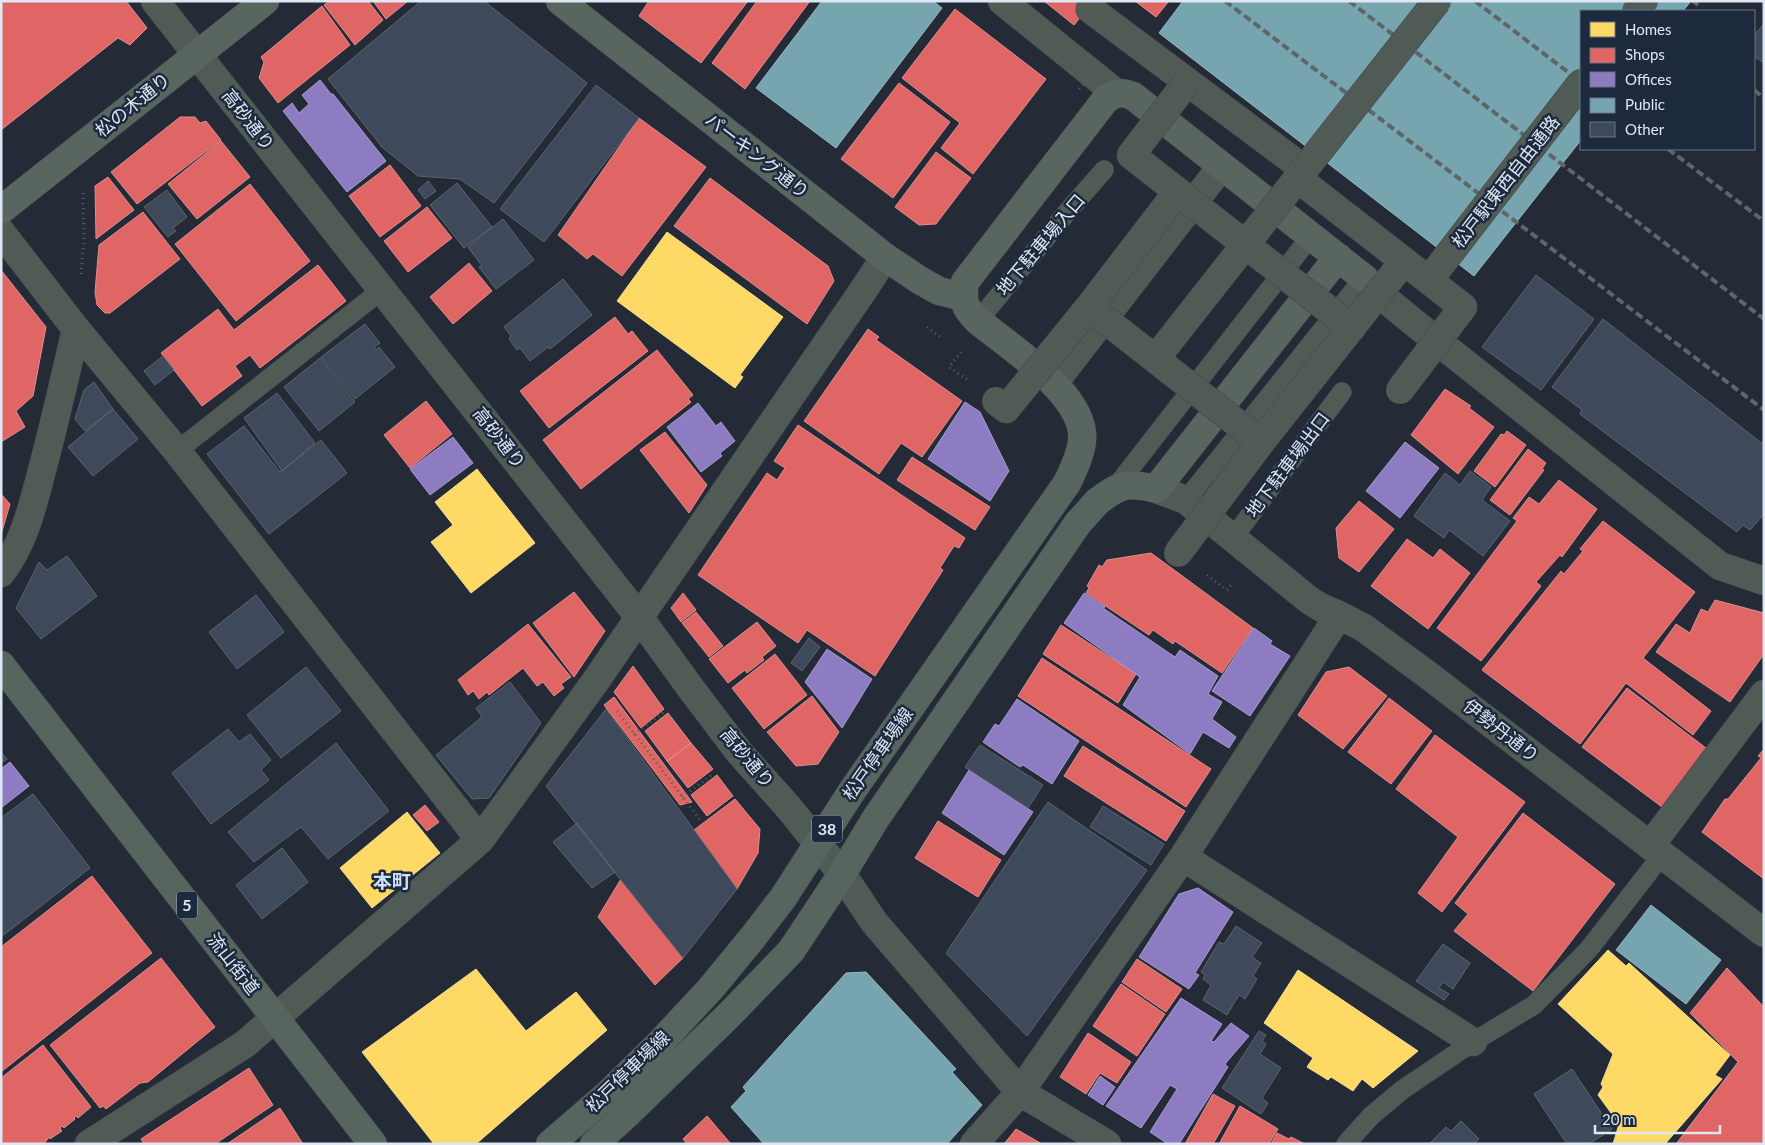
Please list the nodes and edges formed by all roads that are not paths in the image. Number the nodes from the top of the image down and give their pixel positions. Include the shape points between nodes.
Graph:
1 (155, 1) edge
2 (265, 1) edge
3 (560, 1) edge
4 (1002, 1) edge
5 (1437, 1) edge
6 (1090, 9) dead end
7 (196, 54) junction
8 (1187, 82) junction
9 (1580, 84) edge
10 (1116, 93) junction
11 (1221, 167) junction
12 (1104, 170) dead end
13 (1300, 174) junction
14 (1178, 191) junction
15 (1, 210) edge
16 (1, 232) edge
17 (1311, 236) junction
18 (1245, 244) junction
19 (884, 256) junction
20 (1338, 258) junction
21 (1404, 261) junction
22 (1364, 278) junction
23 (1429, 280) junction
24 (383, 289) junction
25 (963, 298) junction
26 (1089, 307) junction
27 (978, 321) junction
28 (1352, 328) junction
29 (76, 329) junction
30 (1156, 358) junction
31 (1054, 382) junction
32 (1400, 390) dead end
33 (1342, 392) dead end
34 (996, 401) dead end
35 (1261, 442) junction
36 (177, 451) junction
37 (1067, 483) joint
38 (1156, 489) junction
39 (1106, 495) junction
40 (1186, 500) junction
41 (1233, 538) junction
42 (1178, 553) dead end
43 (1, 573) edge
44 (1764, 581) edge
45 (1340, 615) junction
46 (639, 617) junction
47 (1, 665) edge
48 (1764, 694) edge
49 (480, 840) junction
50 (818, 843) junction
51 (1656, 850) junction
52 (1183, 857) junction
53 (842, 874) junction
54 (1764, 933) edge
55 (274, 1018) junction
56 (1473, 1042) junction
57 (1020, 1092) junction
58 (89, 1144) edge
59 (373, 1144) edge
60 (550, 1144) edge
61 (594, 1144) edge
62 (974, 1144) edge
63 (1107, 1144) edge
64 (1346, 1144) edge

1 - 7 street, 高砂通り
2 - 7 street, 松の木通り
3 - 19 street, パーキング通り
4 - 10 street
5 - 13 street, bridge
6 - 8 street
7 - 15 street, 松の木通り
7 - 24 street, 高砂通り
8 - 13 street
8 - 14 street, bridge via 1131,155
9 - 23 street, 松戸駅東西自由通路, bridge
10 - 11 street via 1125,92 1133,96
10 - 25 street via 1106,100 965,282
11 - 17 street
11 - 31 street
12 - 27 lane, 地下駐車場入口
13 - 18 street, bridge
13 - 21 street, bridge
14 - 18 street, bridge
14 - 26 street, bridge
16 - 29 street
17 - 20 street
17 - 39 lane
18 - 28 street, bridge
18 - 30 street, bridge
19 - 25 street, パーキング通り via 921,281
19 - 46 street
20 - 22 street
20 - 38 street
21 - 23 street, bridge
21 - 28 street, bridge
22 - 40 lane
22 - 44 street via 1412,321 1720,566
23 - 32 street, bridge via 1464,307
24 - 36 lane
24 - 46 street, 高砂通り
25 - 27 street
26 - 30 street, bridge
26 - 34 street, bridge via 1006,409
27 - 31 street
28 - 35 street, bridge
29 - 36 street
29 - 43 street via 30,515 12,559
30 - 35 street, bridge
31 - 37 street via 1074,410 1082,432 1078,460
33 - 41 lane, 地下駐車場出口
35 - 42 street, bridge
36 - 49 street
37 - 50 main road, 松戸停車場線 / 38
38 - 39 street via 1126,485
38 - 40 street, 伊勢丹通り
39 - 53 main road, 松戸停車場線 / 38 via 1078,523 876,818
40 - 41 street, 伊勢丹通り
41 - 45 street, 伊勢丹通り via 1310,600
45 - 51 street, 伊勢丹通り via 1364,628 1428,675
45 - 52 street
46 - 49 street
46 - 50 street, 高砂通り via 739,752
47 - 55 main road, 流山街道 / 5
48 - 51 street
49 - 55 street
50 - 53 street, 高砂通り
50 - 60 main road, 松戸停車場線 / 38 via 783,898 712,987 608,1094
51 - 54 street, 伊勢丹通り
51 - 56 lane via 1589,949 1534,1005
52 - 56 street
52 - 57 street
53 - 57 street, 高砂通り via 874,922
53 - 61 main road, 松戸停車場線 / 38 via 791,951
55 - 58 street via 245,1044
55 - 59 main road, 流山街道 / 5
56 - 64 lane via 1402,1090
57 - 62 street
57 - 63 street, 高砂通り

